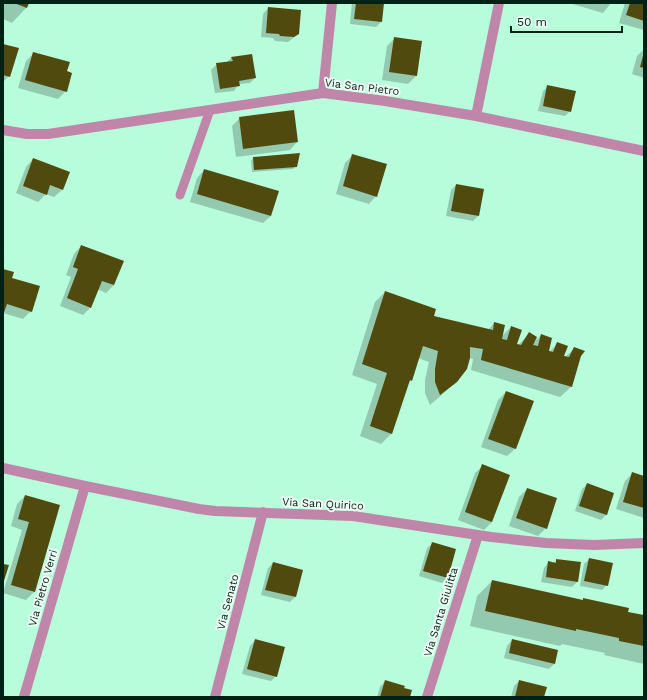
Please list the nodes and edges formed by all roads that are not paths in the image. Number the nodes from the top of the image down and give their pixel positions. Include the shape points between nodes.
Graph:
1 (332, 3) edge
2 (499, 3) edge
3 (323, 93) junction
4 (210, 110) junction
5 (476, 116) junction
6 (3, 131) edge
7 (644, 151) edge
8 (180, 195) dead end
9 (3, 468) edge
10 (85, 486) junction
11 (263, 512) junction
12 (478, 535) junction
13 (644, 544) edge
14 (24, 697) edge
15 (215, 697) edge
16 (427, 697) edge

1 - 3 street
2 - 5 street
3 - 4 street, Via San Pietro
3 - 5 street, Via San Pietro
4 - 6 street, Via San Pietro via 48,134
4 - 8 lane
5 - 7 street, Via San Pietro
9 - 10 street, Via San Quirico
10 - 11 street, Via San Quirico via 198,510
10 - 14 street, Via Pietro Verri
11 - 12 street, Via San Quirico via 353,516
11 - 15 street, Via Senato
12 - 13 street, Via San Quirico via 546,543
12 - 16 street, Via Santa Giulitta

